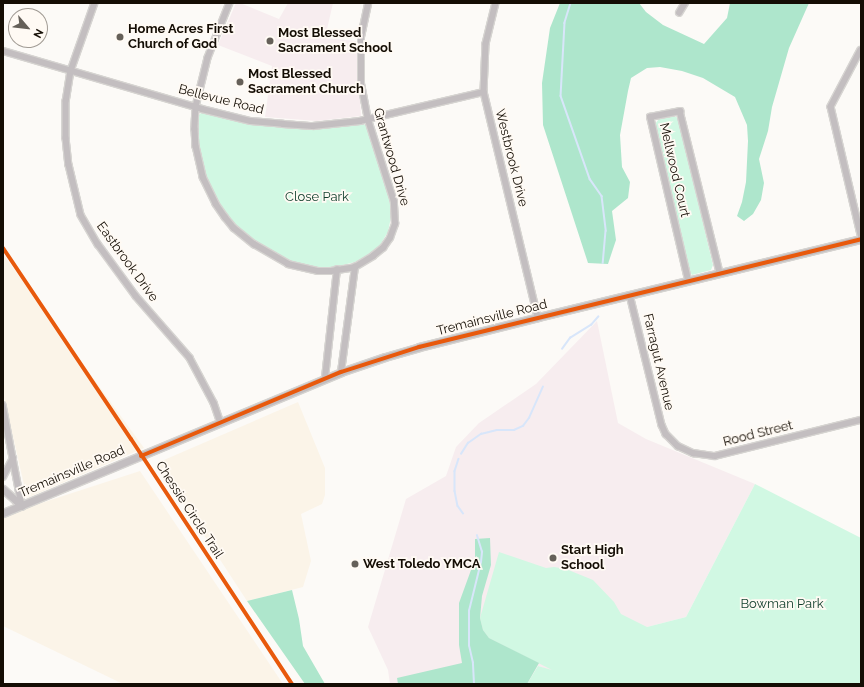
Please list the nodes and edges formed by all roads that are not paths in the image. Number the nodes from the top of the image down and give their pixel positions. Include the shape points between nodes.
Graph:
1 (95, 3) edge
2 (230, 3) edge
3 (368, 3) edge
4 (496, 3) edge
5 (685, 3) edge
6 (678, 13) dead end
7 (861, 50) edge
8 (3, 51) edge
9 (71, 71) junction
10 (484, 92) junction
11 (196, 106) junction
12 (368, 120) junction
13 (861, 235) edge
14 (861, 240) edge
15 (355, 267) junction
16 (337, 270) junction
17 (720, 273) junction
18 (688, 280) junction
19 (630, 295) junction
20 (538, 317) junction
21 (341, 372) junction
22 (325, 378) junction
23 (3, 406) edge
24 (861, 420) edge
25 (222, 423) junction
26 (666, 434) joint
27 (14, 456) junction
28 (3, 477) edge
29 (3, 489) edge
30 (22, 506) junction
31 (3, 514) edge

1 - 9 street, Eastbrook Drive
2 - 11 street, Grantwood Drive via 208,58
3 - 12 street, Grantwood Drive via 361,37 360,66 362,96
4 - 10 street, Westbrook Drive via 485,50
5 - 6 street
7 - 13 street via 831,107
8 - 9 street, Bellevue Road
9 - 11 street, Bellevue Road
9 - 25 street, Eastbrook Drive via 66,101 66,138 68,165 81,215 98,244 136,296 190,358
10 - 12 street, Bellevue Road
10 - 20 street, Westbrook Drive
11 - 12 street, Bellevue Road via 251,121 283,124 320,125
11 - 16 street, Grantwood Drive via 196,141 203,177 216,204 234,228 264,251 288,264 318,271
12 - 15 street, Grantwood Drive via 387,177 396,218 390,238 383,248
14 - 17 street, Tremainsville Road
15 - 16 street, Grantwood Drive
15 - 21 street
16 - 22 street
17 - 18 street, Tremainsville Road
17 - 18 street, Mellwood Court via 680,111 650,117
18 - 19 street, Tremainsville Road
19 - 20 street, Tremainsville Road
19 - 26 street, Farragut Avenue
20 - 21 street, Tremainsville Road via 419,347
21 - 22 street, Tremainsville Road
22 - 25 street, Tremainsville Road
23 - 27 street
24 - 26 street, Rood Street via 715,456 685,450 671,441
25 - 30 street, Tremainsville Road
27 - 28 street
27 - 30 street
29 - 30 street
30 - 31 street, Tremainsville Road

